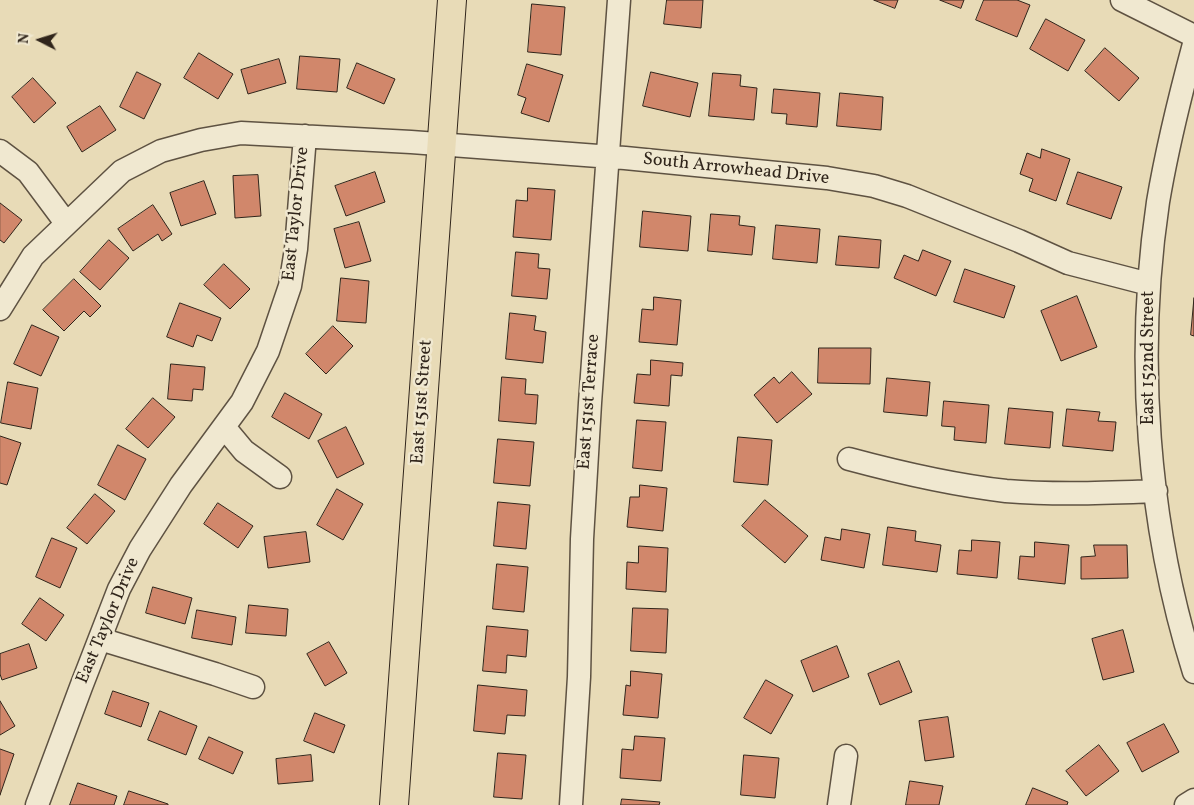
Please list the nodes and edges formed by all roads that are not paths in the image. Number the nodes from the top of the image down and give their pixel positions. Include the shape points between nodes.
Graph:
1 (452, 0) edge
2 (619, 0) edge
3 (1122, 0) edge
4 (1194, 36) edge
5 (1194, 44) edge
6 (305, 136) junction
7 (442, 145) junction
8 (0, 151) edge
9 (607, 157) junction
10 (66, 223) junction
11 (1149, 284) junction
12 (0, 310) edge
13 (224, 427) junction
14 (849, 459) dead end
15 (280, 477) dead end
16 (1156, 491) junction
17 (100, 639) junction
18 (1194, 672) edge
19 (253, 688) dead end
20 (846, 756) dead end
21 (1194, 800) edge
22 (38, 805) edge
23 (394, 805) edge
24 (572, 805) edge
25 (839, 805) edge
26 (1186, 805) edge

1 - 7 main road, East 151st Street
2 - 9 street, East 151st Terrace
3 - 4 street
5 - 11 street, East 152nd Street via 1168,148
6 - 7 street, South Arrowhead Drive
6 - 10 street, South Arrowhead Drive via 241,133 160,151 122,171
6 - 13 street, East Taylor Drive via 290,286 268,351 242,402
7 - 9 street, South Arrowhead Drive
7 - 23 main road, East 151st Street
8 - 10 street via 28,172
9 - 11 street, South Arrowhead Drive via 827,178 874,186 907,196 1068,263
9 - 24 street, East 151st Terrace via 582,529
10 - 12 street, South Arrowhead Drive via 33,256
11 - 16 street, East 152nd Street via 1147,397
13 - 15 street via 244,451
13 - 17 street, East Taylor Drive via 140,548 119,589
14 - 16 street via 907,475 1008,491 1082,494
16 - 18 street, East 152nd Street via 1170,588
17 - 19 street
17 - 22 street, East Taylor Drive
20 - 25 street
21 - 26 street

